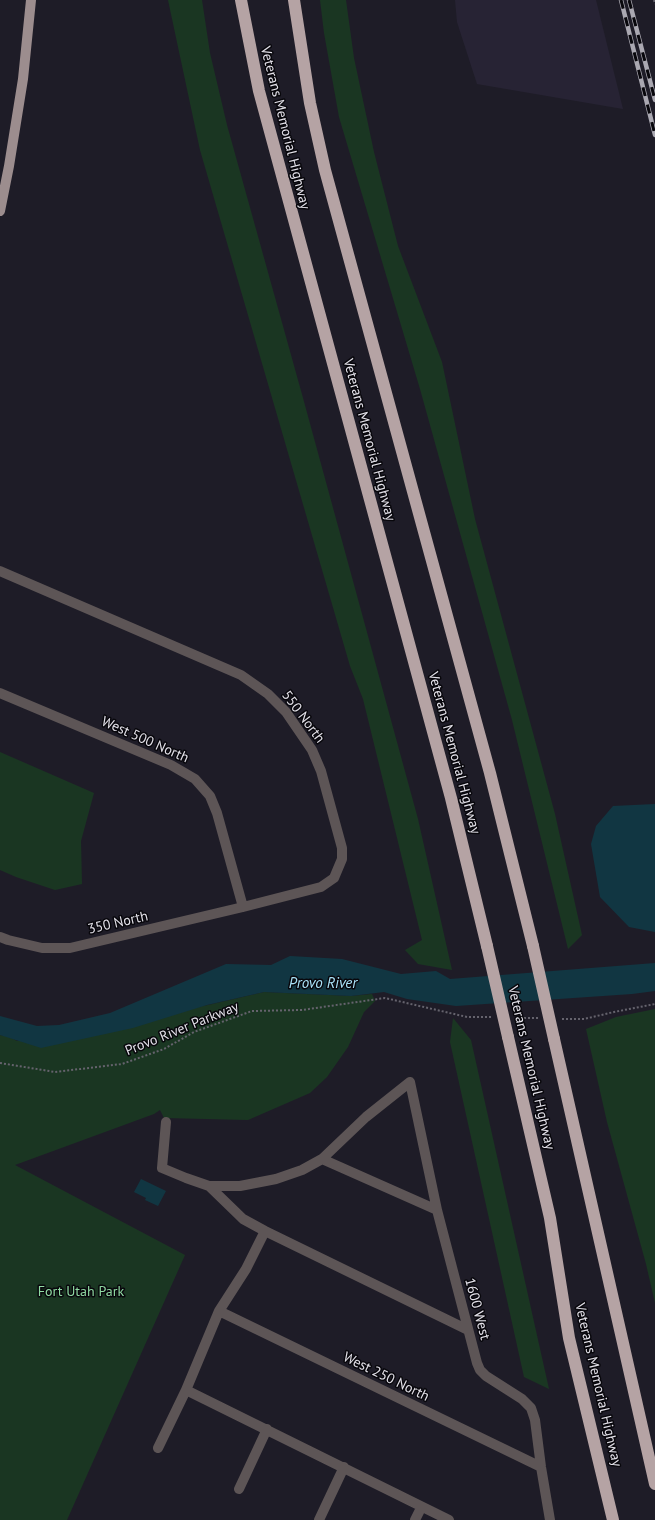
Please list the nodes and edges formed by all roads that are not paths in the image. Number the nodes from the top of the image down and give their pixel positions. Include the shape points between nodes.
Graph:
1 (31, 0) edge
2 (241, 0) edge
3 (294, 0) edge
4 (0, 211) edge
5 (0, 571) edge
6 (0, 693) edge
7 (243, 907) junction
8 (0, 937) edge
9 (166, 1122) dead end
10 (322, 1159) junction
11 (209, 1186) junction
12 (437, 1210) junction
13 (265, 1231) junction
14 (219, 1311) junction
15 (468, 1330) junction
16 (186, 1390) junction
17 (267, 1429) junction
18 (158, 1448) dead end
19 (344, 1467) junction
20 (541, 1467) junction
21 (655, 1484) edge
22 (239, 1489) dead end
23 (421, 1508) junction
24 (319, 1520) edge
25 (415, 1520) edge
26 (449, 1520) edge
27 (550, 1520) edge
28 (613, 1520) edge

1 - 4 main road via 23,79
2 - 28 highway, Veterans Memorial Highway, bridge via 259,91 451,798 550,1218 569,1338
3 - 21 highway, Veterans Memorial Highway, bridge via 310,103 325,170 490,773 533,946
5 - 7 street, 550 North via 241,675 268,694 286,712 312,750 321,771 342,848 342,859 334,878 320,886
6 - 7 street, West 500 North via 171,765 195,779 210,796 218,813
7 - 8 street, 350 North via 70,948 42,948
9 - 11 street via 162,1168
10 - 11 street via 302,1170 276,1179 240,1186
10 - 12 street
10 - 12 street, 1600 West via 366,1117 410,1082
11 - 13 street via 243,1219
12 - 15 street, 1600 West
13 - 14 street via 246,1269
13 - 15 street
14 - 16 street
14 - 20 street, West 250 North
15 - 20 street, 1600 West via 480,1370 530,1408 535,1420
16 - 17 street
16 - 18 street
17 - 19 street
17 - 22 street
19 - 23 street
19 - 24 street
20 - 27 street, 1600 West
23 - 25 street
23 - 26 street

